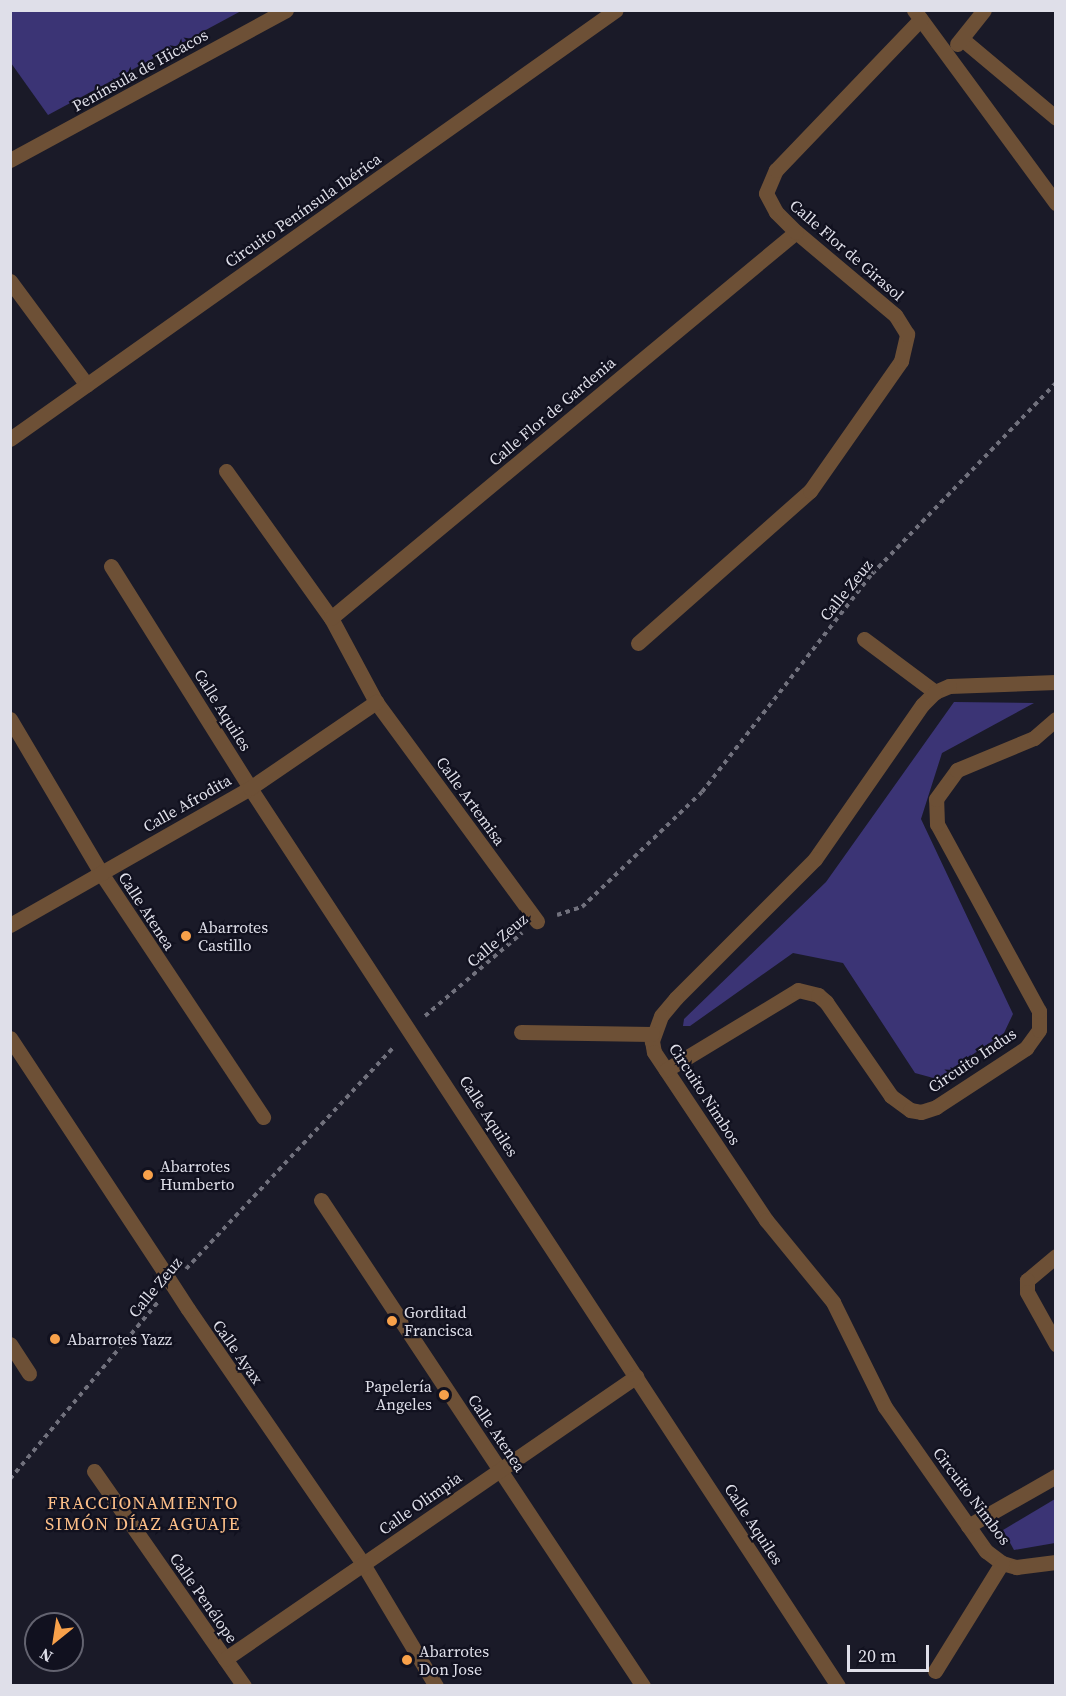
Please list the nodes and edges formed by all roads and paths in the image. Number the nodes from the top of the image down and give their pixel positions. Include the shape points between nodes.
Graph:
1 (286, 10) edge
2 (616, 10) edge
3 (984, 10) edge
4 (918, 15) edge
5 (962, 39) junction
6 (949, 53) junction
7 (1056, 118) edge
8 (10, 160) edge
9 (1056, 203) edge
10 (796, 232) junction
11 (12, 285) edge
12 (1056, 383) edge
13 (87, 385) junction
14 (10, 439) edge
15 (226, 471) dead end
16 (111, 566) dead end
17 (331, 618) junction
18 (864, 639) dead end
19 (638, 643) dead end
20 (1056, 682) edge
21 (935, 692) junction
22 (376, 702) junction
23 (10, 719) edge
24 (1056, 719) edge
25 (250, 788) junction
26 (101, 873) junction
27 (537, 921) junction
28 (10, 925) edge
29 (411, 1029) junction
30 (521, 1032) dead end
31 (652, 1034) junction
32 (10, 1038) edge
33 (666, 1070) junction
34 (263, 1117) dead end
35 (321, 1200) dead end
36 (1056, 1256) edge
37 (174, 1275) junction
38 (166, 1293) dead end
39 (1056, 1344) edge
40 (11, 1345) edge
41 (29, 1373) dead end
42 (636, 1376) junction
43 (500, 1469) junction
44 (94, 1471) dead end
45 (1056, 1476) edge
46 (10, 1479) edge
47 (968, 1526) junction
48 (1056, 1562) edge
49 (1002, 1563) junction
50 (363, 1564) junction
51 (225, 1659) junction
52 (935, 1671) dead end
53 (244, 1686) edge
54 (436, 1686) edge
55 (643, 1686) edge
56 (838, 1686) edge

1 - 8 street, Península de Hicacos
2 - 13 street, Circuito Península Ibérica
3 - 5 street
4 - 6 street
4 - 10 street, Calle Flor de Girasol via 776,170 766,193 776,212
5 - 6 street
5 - 7 street
6 - 9 street
10 - 17 street, Calle Flor de Gardenia
10 - 19 street, Calle Flor de Girasol via 895,315 907,334 901,361 810,490
11 - 13 street
12 - 27 path, Calle Zeuz via 872,574 702,792 582,907
13 - 14 street, Circuito Península Ibérica
15 - 17 street, Calle Artemisa
16 - 25 street, Calle Aquiles
17 - 22 street, Calle Artemisa
18 - 21 street
20 - 21 street via 949,686
21 - 31 street, Circuito Nimbos via 922,705 815,860 676,998
22 - 25 street, Calle Afrodita
22 - 27 street, Calle Artemisa
23 - 26 street, Calle Atenea
24 - 33 street, Circuito Indus via 1034,738 957,770 936,799 937,824 1039,1011 1039,1030 1026,1048 936,1107 921,1112 910,1110 891,1096 826,1002 818,994 798,990
25 - 26 street, Calle Afrodita
25 - 29 street, Calle Aquiles
26 - 28 street, Calle Afrodita
26 - 34 street, Calle Atenea
27 - 29 path, Calle Zeuz
29 - 37 path, Calle Zeuz
29 - 42 street, Calle Aquiles
30 - 31 street
31 - 33 street, Circuito Nimbos via 654,1052
32 - 37 street, Calle Ayax
33 - 47 street, Circuito Nimbos via 766,1220 833,1302 885,1407
35 - 43 street, Calle Atenea
36 - 39 street via 1038,1267 1027,1286 1030,1302
37 - 50 street, Calle Ayax, bridge via 188,1310
38 - 46 path, Calle Zeuz
40 - 41 street
42 - 43 street, Calle Olimpia
42 - 56 street, Calle Aquiles
43 - 50 street, Calle Olimpia
43 - 55 street, Calle Atenea
44 - 51 street, Calle Penélope
45 - 47 street
47 - 49 street, Circuito Nimbos via 986,1551
48 - 49 street, Circuito Nimbos via 1016,1567
49 - 52 street
50 - 51 street, Calle Olimpia
50 - 54 street, Calle Ayax
51 - 53 street, Calle Penélope

